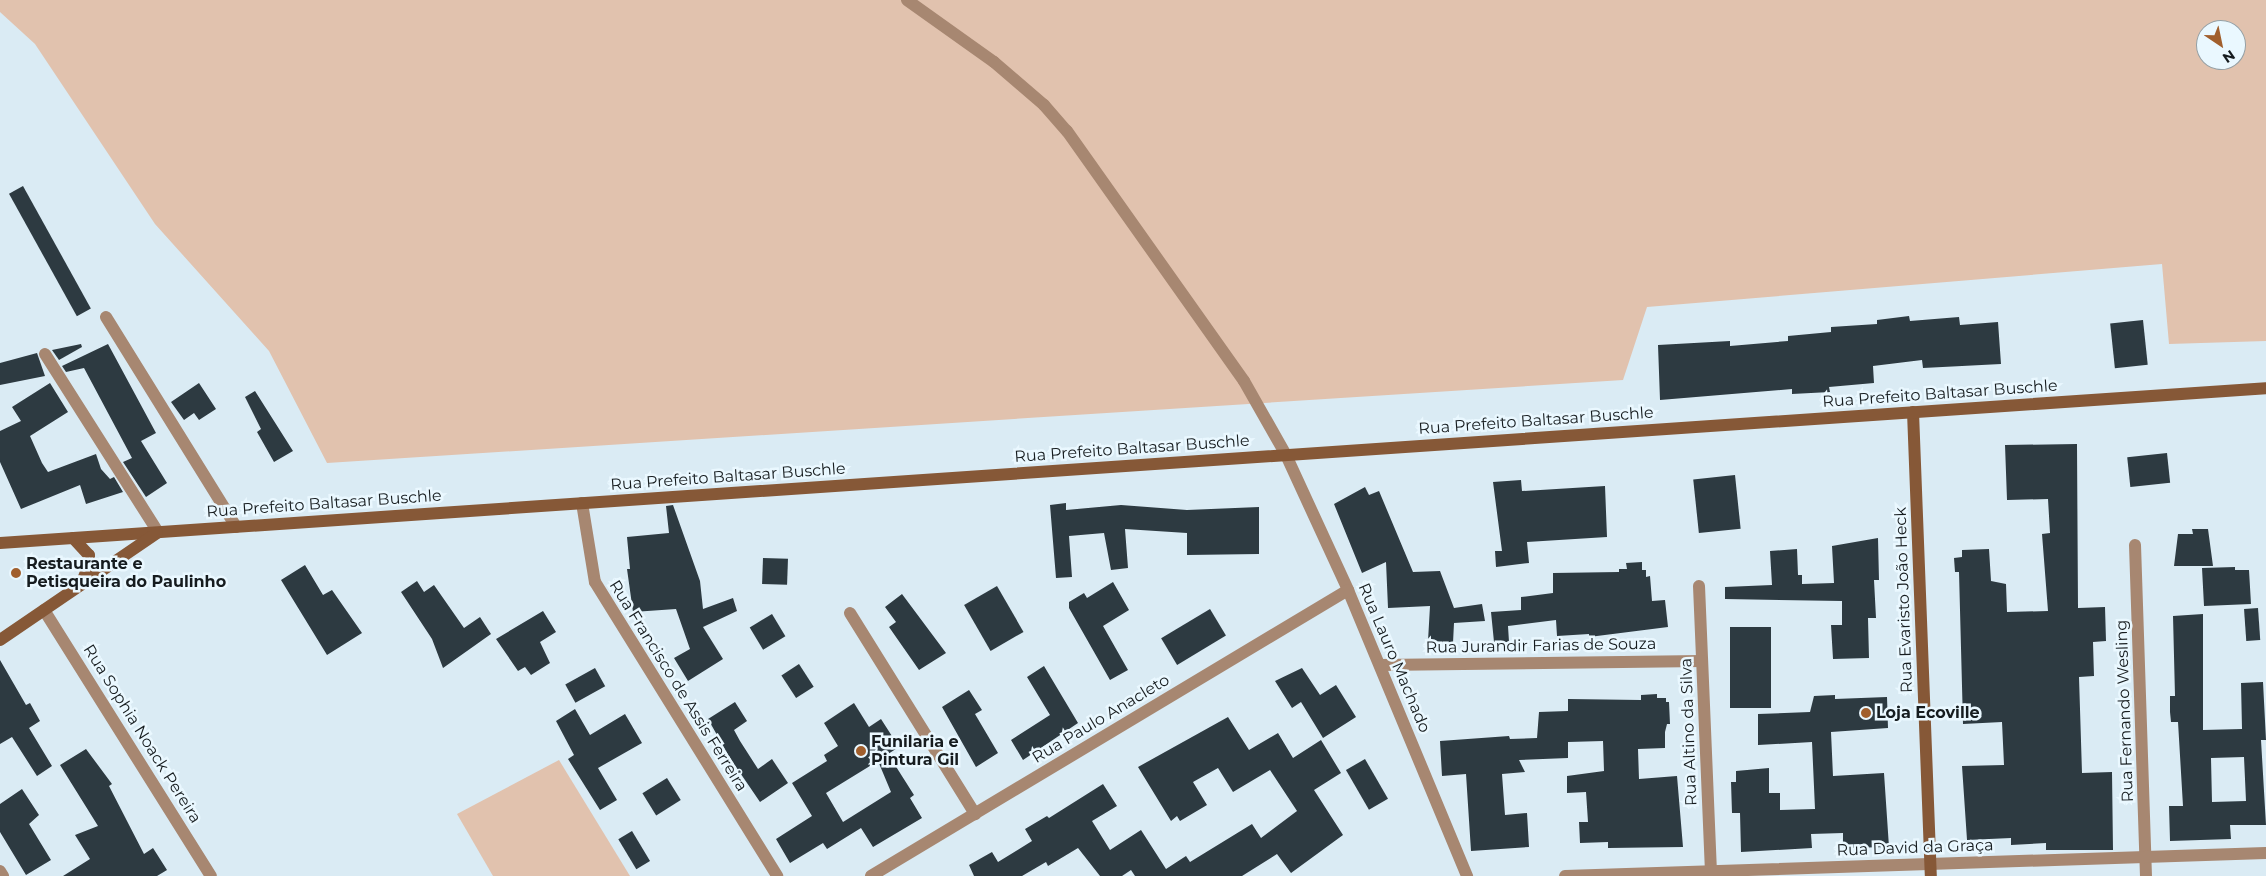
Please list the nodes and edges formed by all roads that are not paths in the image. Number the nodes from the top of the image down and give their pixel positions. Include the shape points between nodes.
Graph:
1 (906, 0) edge
2 (106, 317) dead end
3 (45, 354) dead end
4 (2266, 388) edge
5 (1913, 412) junction
6 (1286, 455) junction
7 (582, 503) junction
8 (236, 526) junction
9 (158, 532) junction
10 (73, 538) junction
11 (0, 543) edge
12 (2135, 545) dead end
13 (81, 585) junction
14 (1698, 586) dead end
15 (1348, 590) junction
16 (44, 610) junction
17 (850, 613) dead end
18 (0, 640) edge
19 (1702, 661) junction
20 (1380, 665) junction
21 (975, 814) junction
22 (2266, 853) edge
23 (2146, 857) junction
24 (1930, 870) edge
25 (0, 871) edge
26 (1711, 874) edge
27 (3, 876) edge
28 (211, 876) edge
29 (777, 876) edge
30 (870, 876) edge
31 (1467, 876) edge
32 (1565, 876) edge
33 (2146, 876) edge

1 - 6 street, Rua Lauro Machado via 1021,84 1067,132 1244,381
2 - 8 street
3 - 9 street
4 - 5 main road, Rua Prefeito Baltasar Buschle
5 - 6 main road, Rua Prefeito Baltasar Buschle
5 - 24 main road, Rua Evaristo João Heck
6 - 7 main road, Rua Prefeito Baltasar Buschle
6 - 15 street, Rua Lauro Machado
7 - 8 main road, Rua Prefeito Baltasar Buschle
7 - 29 street, Rua Francisco de Assis Ferreira via 595,582
8 - 9 main road, Rua Prefeito Baltasar Buschle
9 - 10 main road, Rua Prefeito Baltasar Buschle
9 - 13 main road
10 - 11 main road, Rua Prefeito Baltasar Buschle
10 - 13 main road via 89,555
12 - 23 street, Rua Fernando Wesling
13 - 16 main road
14 - 19 street, Rua Altino da Silva
15 - 20 street, Rua Lauro Machado
15 - 21 street, Rua Paulo Anacleto
16 - 18 main road
16 - 28 street, Rua Sophia Noack Pereira
17 - 21 street
19 - 20 street, Rua Jurandir Farias de Souza
19 - 26 street, Rua Altino da Silva
20 - 31 street, Rua Lauro Machado
21 - 30 street, Rua Paulo Anacleto
22 - 23 street, Rua David da Graça
23 - 24 street, Rua David da Graça
23 - 33 street, Rua Fernando Wesling
24 - 26 street, Rua David da Graça
25 - 27 street
26 - 32 street, Rua David da Graça

